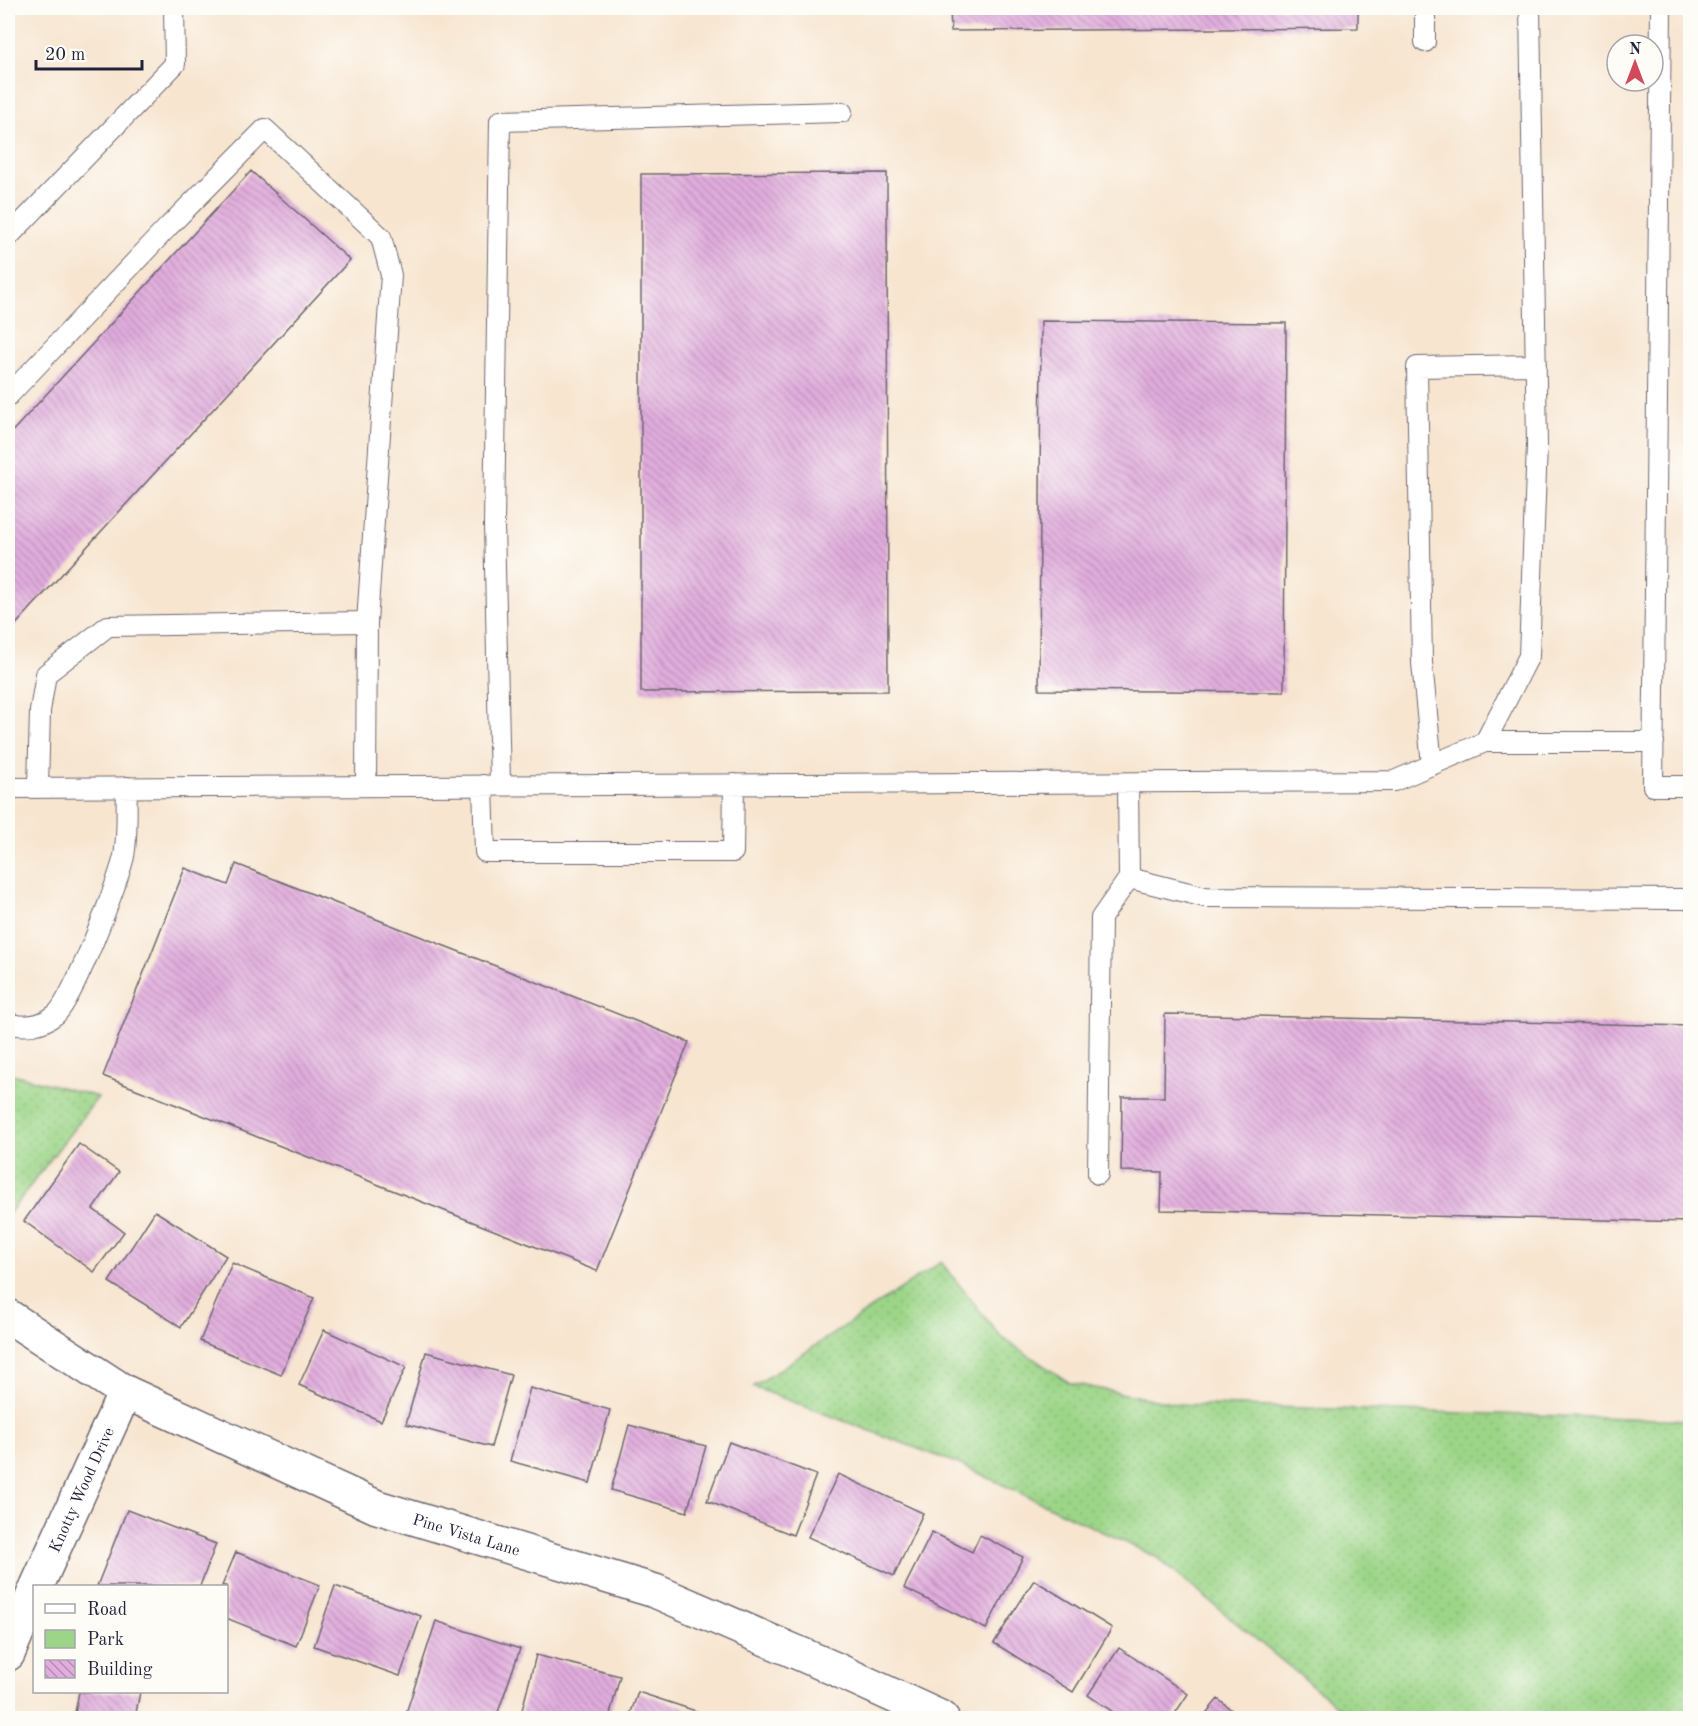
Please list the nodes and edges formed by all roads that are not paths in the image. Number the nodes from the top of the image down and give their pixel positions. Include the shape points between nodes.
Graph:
1 (174, 8) edge
2 (1425, 8) edge
3 (1530, 8) edge
4 (1661, 8) edge
5 (1425, 42) dead end
6 (843, 112) dead end
7 (8, 237) edge
8 (1536, 365) junction
9 (8, 396) edge
10 (367, 622) junction
11 (1485, 742) junction
12 (1654, 742) junction
13 (1432, 765) junction
14 (1128, 783) junction
15 (734, 784) junction
16 (491, 785) junction
17 (366, 786) junction
18 (1690, 786) edge
19 (38, 787) junction
20 (127, 787) junction
21 (8, 788) edge
22 (1129, 878) junction
23 (1690, 899) edge
24 (8, 1023) edge
25 (1098, 1174) dead end
26 (8, 1316) edge
27 (125, 1392) junction
28 (39, 1585) edge
29 (33, 1595) edge
30 (8, 1653) edge
31 (942, 1719) edge

1 - 7 lane via 175,64
2 - 5 lane
3 - 8 lane
4 - 12 lane
6 - 16 lane via 500,121
8 - 11 lane via 1529,656
8 - 13 lane via 1417,367 1422,663
9 - 10 lane via 265,129 381,237 391,275
10 - 17 lane
10 - 19 lane via 108,626 46,674 40,711
11 - 12 lane
11 - 13 lane
12 - 18 lane via 1653,786
13 - 14 lane via 1394,781
14 - 15 lane
14 - 22 lane
15 - 16 lane
15 - 16 lane via 733,852 485,852
16 - 17 lane
17 - 20 lane
19 - 20 lane
19 - 21 lane
20 - 24 lane via 124,856 74,988 57,1015 38,1025
22 - 23 lane via 1205,897
22 - 25 lane via 1101,918
26 - 27 street, Pine Vista Lane
27 - 28 street, Knotty Wood Drive
27 - 31 street, Pine Vista Lane via 377,1507 655,1591
29 - 30 street

